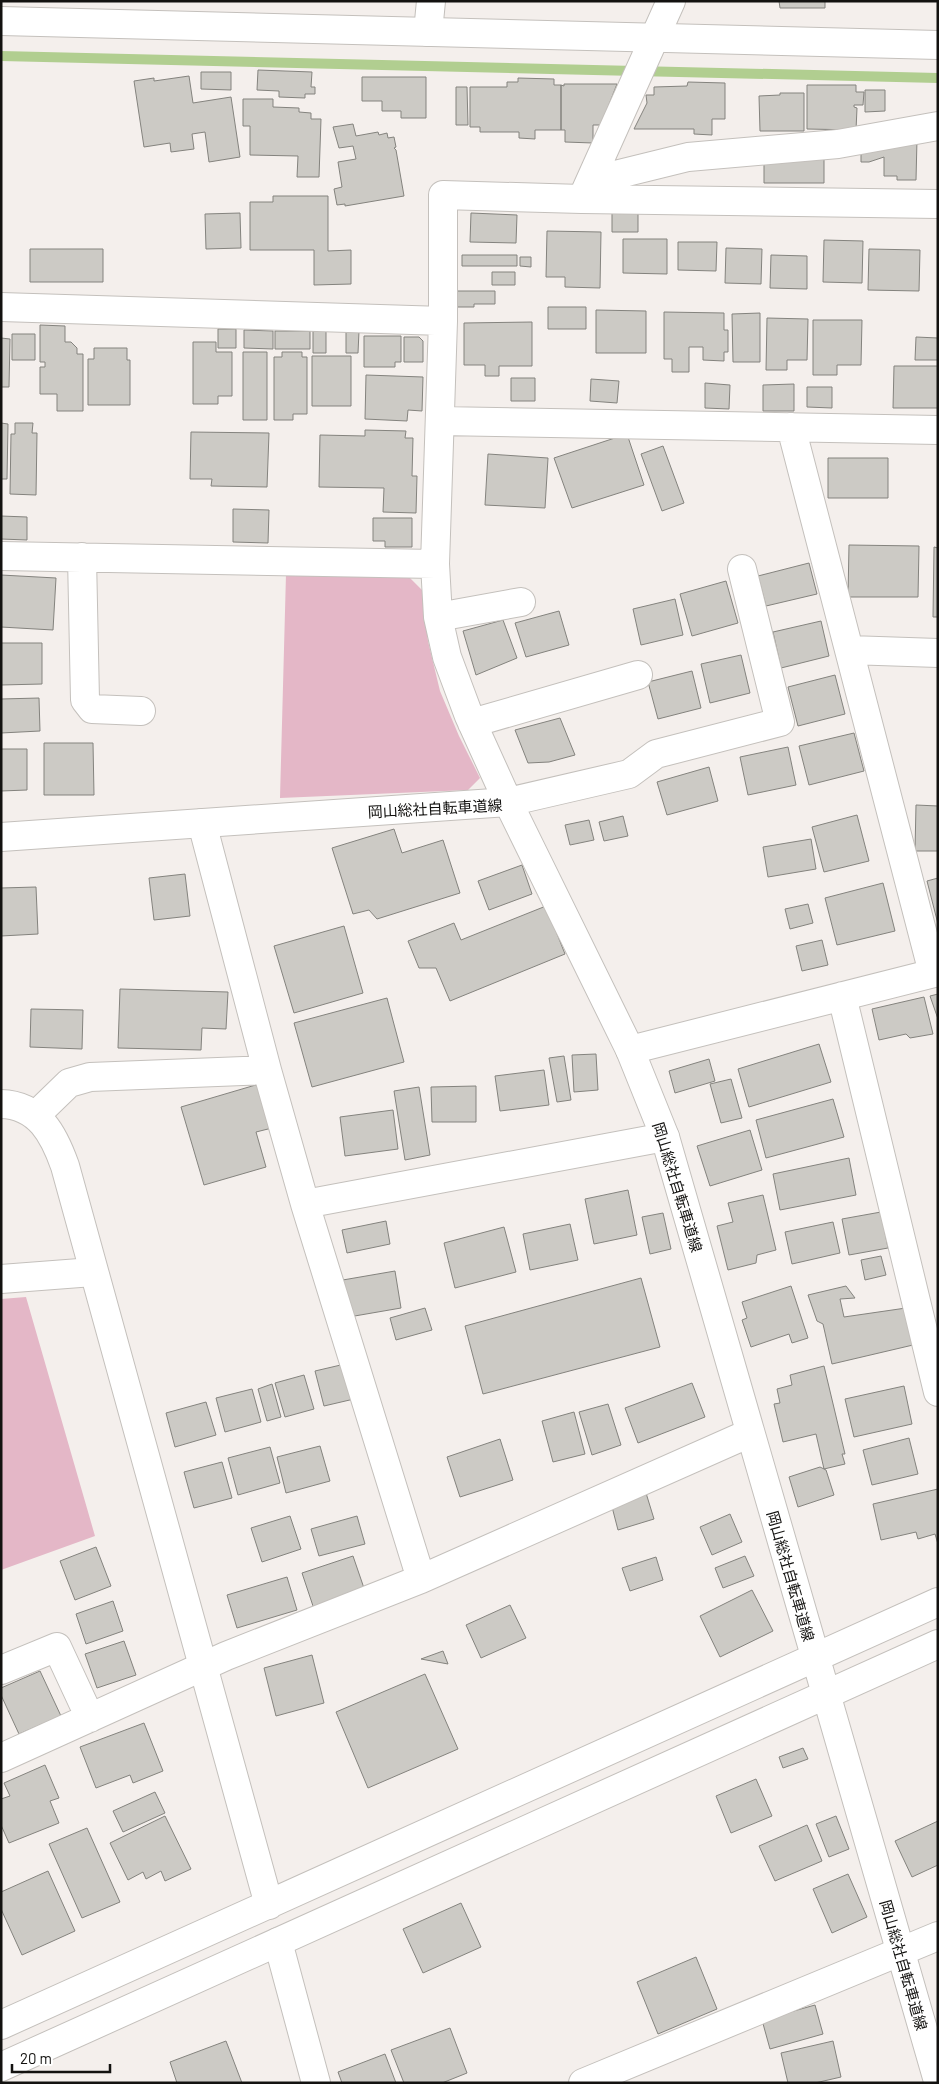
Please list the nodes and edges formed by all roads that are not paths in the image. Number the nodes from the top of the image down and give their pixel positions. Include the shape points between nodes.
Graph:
1 (431, 1) edge
2 (671, 1) edge
3 (1, 21) edge
4 (428, 32) junction
5 (655, 38) junction
6 (938, 45) edge
7 (938, 126) edge
8 (582, 199) junction
9 (938, 204) edge
10 (1, 307) edge
11 (443, 321) junction
12 (440, 421) junction
13 (791, 427) junction
14 (938, 430) edge
15 (1, 556) edge
16 (82, 557) junction
17 (435, 564) junction
18 (742, 569) dead end
19 (521, 602) dead end
20 (438, 617) junction
21 (849, 650) junction
22 (938, 653) edge
23 (638, 675) dead end
24 (141, 711) dead end
25 (472, 723) junction
26 (508, 802) junction
27 (202, 823) junction
28 (1, 837) edge
29 (935, 972) edge
30 (842, 996) junction
31 (630, 1050) junction
32 (267, 1070) junction
33 (1, 1104) edge
34 (36, 1115) junction
35 (665, 1137) junction
36 (305, 1204) junction
37 (93, 1272) junction
38 (1, 1279) edge
39 (928, 1311) edge
40 (938, 1392) edge
41 (750, 1433) junction
42 (421, 1579) junction
43 (938, 1602) edge
44 (938, 1644) edge
45 (814, 1658) junction
46 (203, 1667) junction
47 (1, 1670) edge
48 (825, 1695) junction
49 (90, 1718) junction
50 (1, 1758) edge
51 (268, 1905) junction
52 (938, 1936) edge
53 (278, 1942) junction
54 (900, 1953) junction
55 (1, 2026) edge
56 (1, 2067) edge
57 (937, 2076) edge
58 (316, 2083) edge
59 (583, 2083) edge

1 - 4 street
2 - 5 street
3 - 4 street
4 - 5 street
5 - 6 street
5 - 8 street
7 - 8 street via 838,144 688,157 615,174
8 - 9 street
8 - 11 street via 443,194
10 - 11 street
11 - 12 street
12 - 13 street
12 - 17 street
13 - 14 street
13 - 21 street
15 - 16 street
16 - 17 street
16 - 24 street via 85,700 92,709
17 - 20 street
18 - 26 street via 780,722 656,754 628,774
19 - 20 street
20 - 25 street via 447,657
21 - 22 street
21 - 29 street
23 - 25 street
25 - 26 street
26 - 27 street, 岡山総社自転車道線
26 - 31 street, 岡山総社自転車道線
27 - 28 street, 岡山総社自転車道線
27 - 32 street
29 - 30 street
30 - 31 street
30 - 39 street
31 - 35 street, 岡山総社自転車道線
32 - 34 street via 90,1077 69,1083
32 - 36 street
33 - 34 street via 22,1107
34 - 37 street via 57,1146
35 - 36 street
35 - 41 street, 岡山総社自転車道線
36 - 42 street
37 - 38 street
37 - 46 street
39 - 40 street
41 - 42 street
41 - 45 street, 岡山総社自転車道線
42 - 46 street
43 - 45 street
44 - 48 street
45 - 48 street, 岡山総社自転車道線
45 - 51 street
46 - 49 street
46 - 51 street
47 - 49 street via 56,1647
48 - 53 street
48 - 54 street, 岡山総社自転車道線
49 - 50 street
51 - 55 street
52 - 54 street
53 - 56 street
53 - 58 street
54 - 57 street, 岡山総社自転車道線
54 - 59 street

